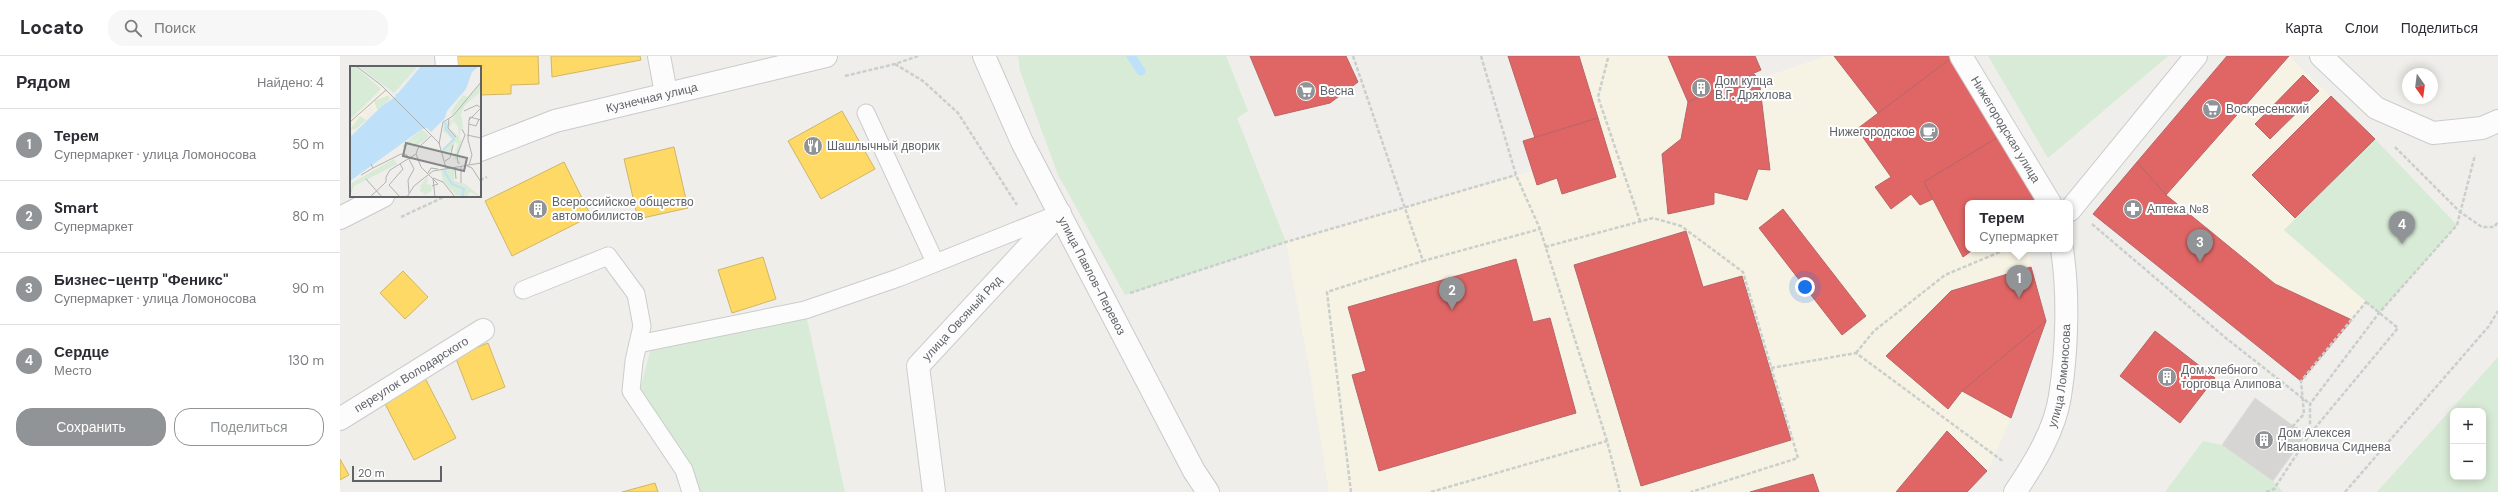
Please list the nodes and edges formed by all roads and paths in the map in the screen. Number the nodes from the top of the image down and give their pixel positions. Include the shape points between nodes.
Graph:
1 (446, 56) edge
2 (659, 56) edge
3 (826, 56) edge
4 (984, 56) edge
5 (1353, 56) edge
6 (1481, 56) edge
7 (1961, 56) edge
8 (2196, 56) edge
9 (2321, 56) edge
10 (1608, 58) dead end
11 (895, 64) dead end
12 (447, 66) edge
13 (666, 93) junction
14 (866, 113) dead end
15 (2490, 125) edge
16 (481, 150) edge
17 (1516, 175) junction
18 (381, 197) edge
19 (2048, 200) edge
20 (2073, 206) edge
21 (1405, 207) junction
22 (2460, 212) junction
23 (1060, 213) junction
24 (340, 218) edge
25 (1640, 221) junction
26 (2498, 222) edge
27 (2091, 223) dead end
28 (1030, 225) junction
29 (1540, 229) junction
30 (1545, 247) junction
31 (2000, 252) edge
32 (2062, 252) edge
33 (1423, 261) junction
34 (935, 262) junction
35 (523, 290) dead end
36 (1125, 294) dead end
37 (2498, 311) edge
38 (2379, 313) junction
39 (483, 330) dead end
40 (638, 344) junction
41 (1856, 353) junction
42 (1771, 368) junction
43 (2302, 398) junction
44 (2310, 404) junction
45 (340, 419) edge
46 (2310, 434) junction
47 (1607, 440) junction
48 (2020, 485) edge
49 (691, 492) edge
50 (934, 492) edge
51 (1208, 492) edge
52 (1351, 492) edge
53 (1431, 492) edge
54 (1620, 492) edge
55 (1691, 492) edge
56 (2266, 492) edge
57 (2345, 492) edge

1 - 12 street
2 - 13 street
3 - 13 street, Кузнечная улица
4 - 23 street, улица Павлов-Перевоз via 1022,142
5 - 21 path
6 - 17 path
7 - 19 street, Нижегородская улица
8 - 20 street
9 - 15 street via 2376,108 2433,133
10 - 25 path via 1598,97
11 - 28 path via 923,81 958,113
13 - 16 street, Кузнечная улица via 555,121
14 - 34 lane
15 - 22 path
17 - 21 path
17 - 29 path
18 - 24 street
21 - 33 path
21 - 36 path
22 - 26 path via 2482,227 2494,227
22 - 38 path via 2457,225
23 - 28 lane
23 - 50 street, улица Овсяный Ряд via 918,366
23 - 51 street, улица Павлов-Перевоз via 1194,471
25 - 30 path
25 - 42 path via 1653,218 1681,226 1743,272
27 - 43 path
28 - 34 lane
29 - 30 path
29 - 33 path
30 - 47 path
31 - 41 path via 1945,275 1874,331
32 - 48 street, улица Ломоносова via 2066,285 2060,397 2046,441
33 - 52 path via 1327,292
34 - 40 lane via 898,278 805,310
35 - 40 lane via 608,256 636,294 642,326
37 - 57 path via 2489,326
38 - 43 path via 2366,302 2301,381
38 - 44 path
38 - 46 path via 2398,328
39 - 45 street, переулок Володарского
40 - 49 lane via 631,391 684,470
41 - 42 path
41 - 48 path
42 - 55 path via 1798,458
43 - 44 path
43 - 46 path via 2304,414 2293,426 2306,435
44 - 46 path
46 - 56 path via 2274,489
47 - 53 path
47 - 54 path

